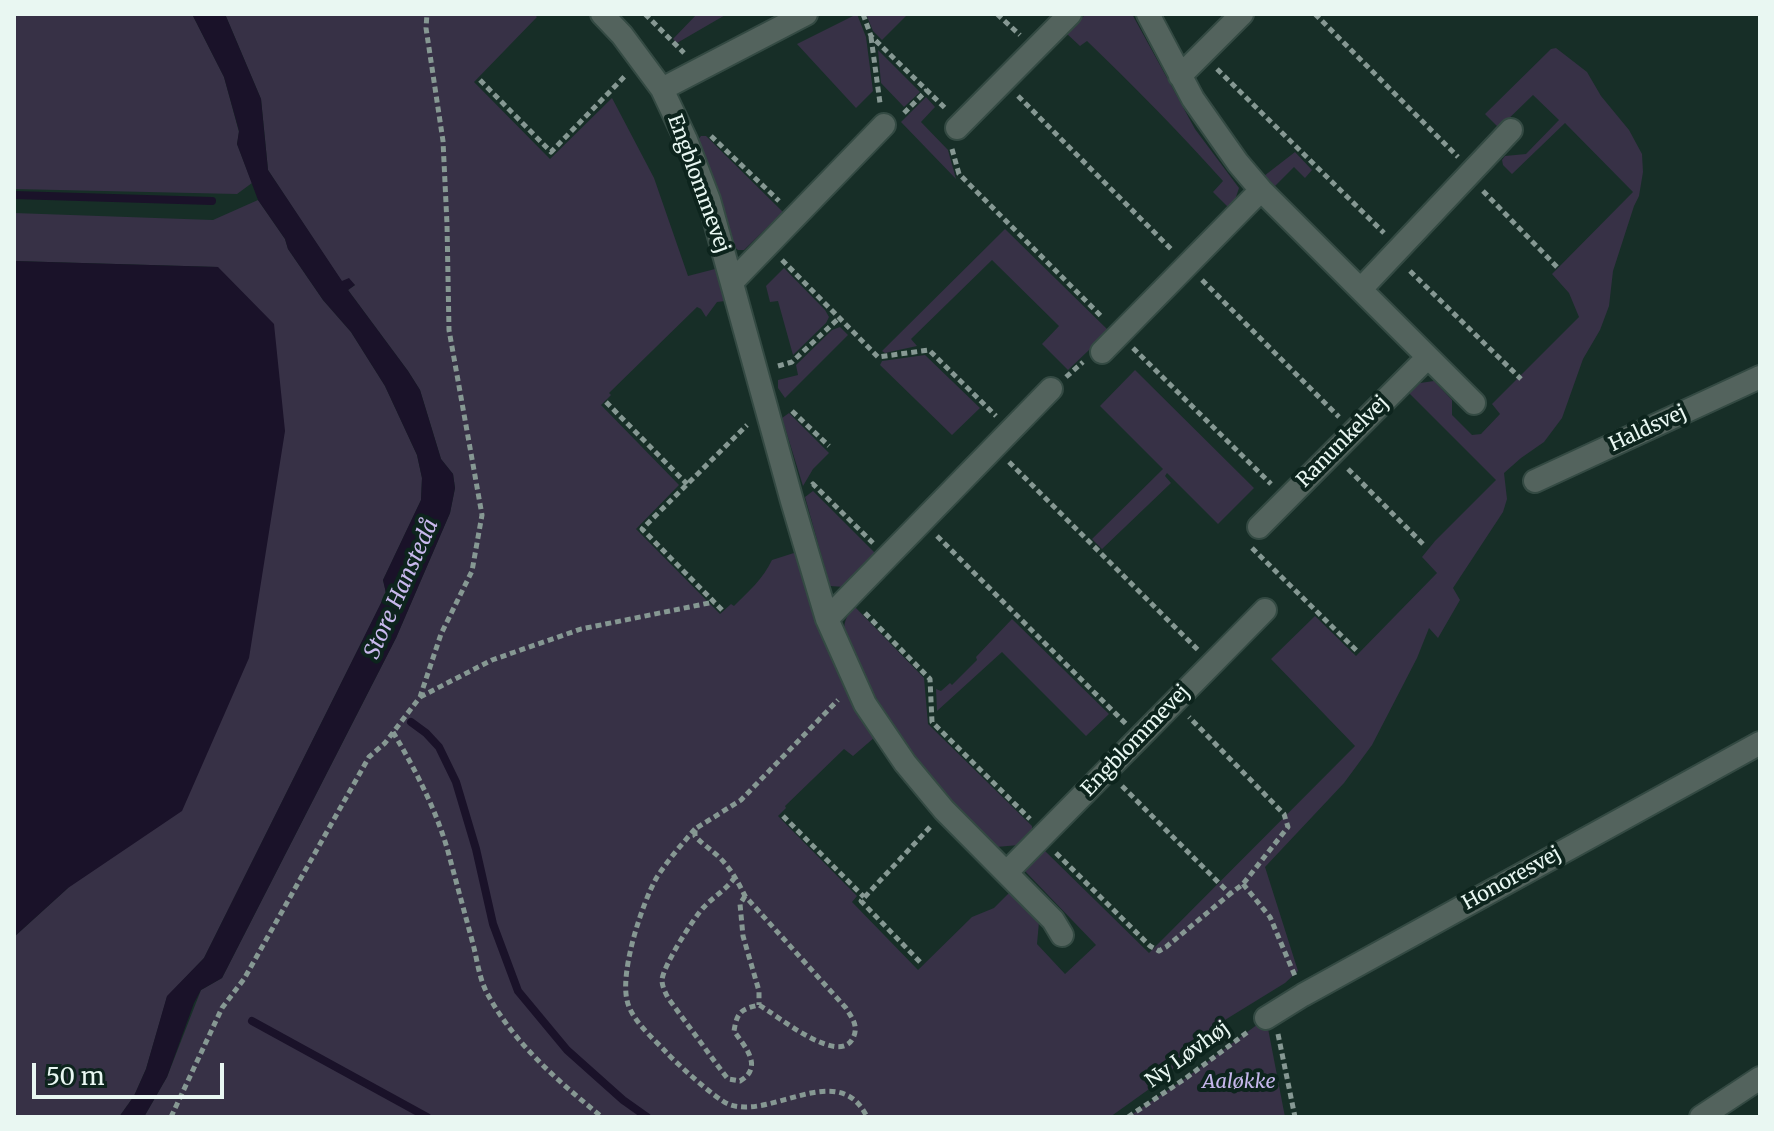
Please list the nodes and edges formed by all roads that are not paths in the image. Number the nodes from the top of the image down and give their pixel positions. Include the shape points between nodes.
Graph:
1 (602, 14) edge
2 (806, 14) edge
3 (1070, 14) edge
4 (1148, 14) edge
5 (1242, 14) edge
6 (1180, 76) junction
7 (662, 89) junction
8 (884, 125) road end
9 (957, 128) road end
10 (1511, 130) dead end
11 (1261, 190) junction
12 (733, 281) junction
13 (1361, 289) junction
14 (1102, 352) road end
15 (1428, 357) junction
16 (1760, 377) edge
17 (1051, 389) road end
18 (1474, 403) dead end
19 (1535, 481) dead end
20 (1259, 527) road end
21 (1265, 610) dead end
22 (827, 619) junction
23 (1760, 743) edge
24 (1007, 872) junction
25 (1062, 935) dead end
26 (1270, 1016) road end
27 (1760, 1078) edge
28 (1701, 1117) edge

1 - 7 street, Engblommevej
2 - 7 street
3 - 9 street
4 - 6 street
5 - 6 street
6 - 11 street
7 - 12 street, Engblommevej via 709,200
8 - 12 street, Engblommevej
10 - 13 street
11 - 13 street
11 - 14 street
12 - 22 street, Engblommevej
13 - 15 street
15 - 18 street
15 - 20 street, Ranunkelvej
16 - 19 street, Haldsvej
17 - 22 street
21 - 24 street, Engblommevej
22 - 24 street, Engblommevej via 865,704 905,763
23 - 26 street, Honoresvej
24 - 25 street, Engblommevej
27 - 28 street

